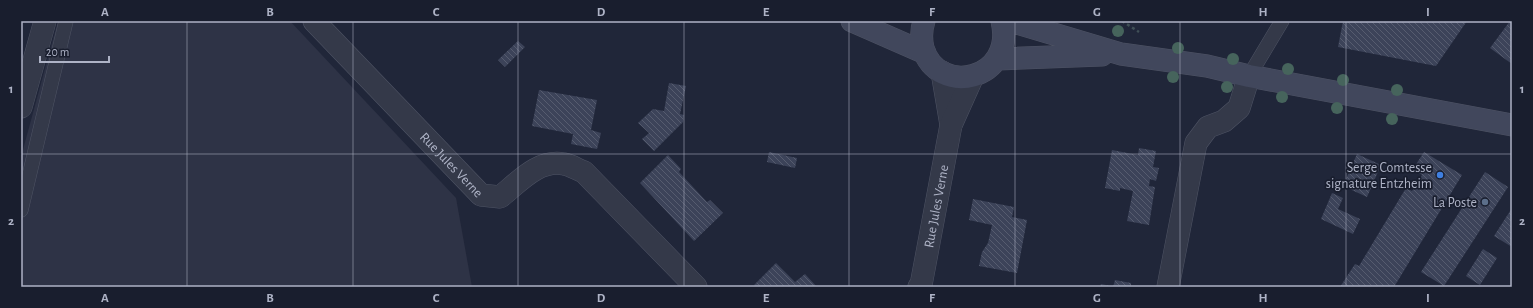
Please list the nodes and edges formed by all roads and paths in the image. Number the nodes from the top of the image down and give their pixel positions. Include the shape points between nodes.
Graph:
1 (45, 21) edge
2 (66, 21) edge
3 (314, 21) edge
4 (852, 21) edge
5 (924, 21) edge
6 (1002, 21) edge
7 (1010, 21) edge
8 (1282, 21) edge
9 (925, 53) junction
10 (1121, 54) junction
11 (998, 59) junction
12 (942, 72) junction
13 (973, 76) junction
14 (1249, 76) junction
15 (21, 107) edge
16 (951, 125) junction
17 (1512, 125) edge
18 (21, 210) edge
19 (696, 287) edge
20 (919, 287) edge
21 (1168, 287) edge

1 - 15 street
2 - 18 lane
3 - 19 street, Rue Jules Verne via 481,195 500,197 544,164 565,164 584,172
4 - 9 main road
5 - 9 main road via 921,41
6 - 11 main road via 1005,32 1004,46
7 - 10 main road
8 - 14 lane
9 - 12 main road via 932,64
10 - 11 main road
10 - 14 main road via 1207,66
11 - 13 main road via 991,67
12 - 13 main road via 952,76
12 - 16 street, Rue Jules Verne
13 - 16 street, Rue Jules Verne
14 - 17 main road
14 - 21 street via 1239,108 1224,121 1208,127 1196,143
16 - 20 street, Rue Jules Verne

